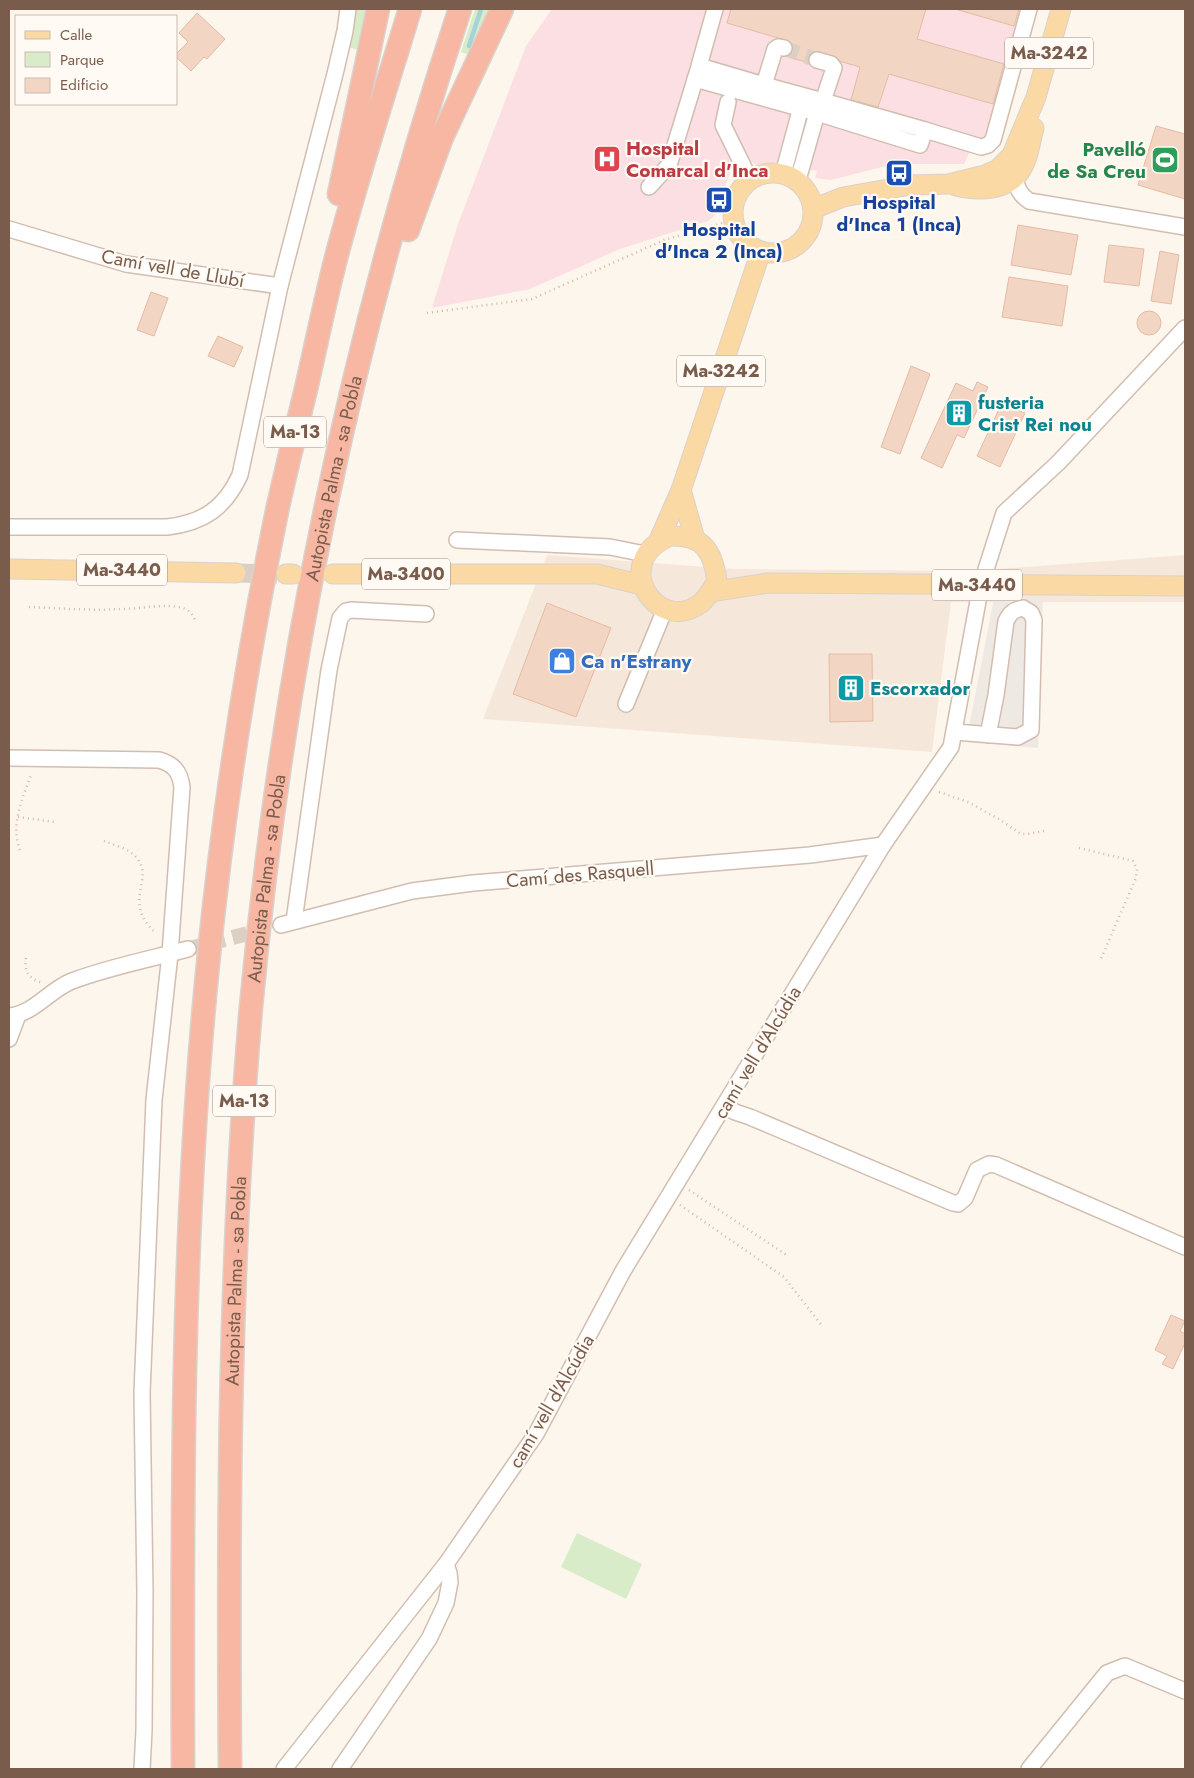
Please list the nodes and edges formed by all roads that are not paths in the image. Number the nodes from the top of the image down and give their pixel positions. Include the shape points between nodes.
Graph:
1 (348, 9) edge
2 (378, 9) edge
3 (410, 9) edge
4 (460, 9) edge
5 (502, 9) edge
6 (715, 9) edge
7 (1029, 9) edge
8 (1061, 9) edge
9 (784, 48) dead end
10 (817, 60) tunnel mouth
11 (697, 73) junction
12 (764, 85) junction
13 (1036, 97) junction
14 (728, 102) dead end
15 (803, 103) junction
16 (820, 107) junction
17 (790, 177) junction
18 (1014, 178) junction
19 (750, 180) junction
20 (948, 184) junction
21 (649, 187) dead end
22 (814, 209) junction
23 (1185, 228) edge
24 (9, 229) edge
25 (761, 251) junction
26 (335, 263) junction
27 (280, 286) junction
28 (371, 315) junction
29 (1185, 328) edge
30 (681, 490) junction
31 (9, 527) edge
32 (695, 539) junction
33 (457, 540) dead end
34 (660, 540) junction
35 (644, 559) junction
36 (715, 568) junction
37 (9, 569) edge
38 (236, 573) tunnel mouth
39 (333, 574) dead end
40 (597, 574) junction
41 (761, 584) junction
42 (642, 585) junction
43 (981, 585) junction
44 (1185, 586) edge
45 (710, 592) junction
46 (665, 609) junction
47 (426, 614) dead end
48 (626, 704) dead end
49 (955, 732) junction
50 (988, 734) junction
51 (9, 758) edge
52 (883, 845) junction
53 (170, 949) junction
54 (188, 949) tunnel mouth
55 (13, 1016) edge
56 (9, 1039) edge
57 (725, 1106) junction
58 (1185, 1247) edge
59 (446, 1564) junction
60 (1185, 1691) edge
61 (142, 1769) edge
62 (183, 1769) edge
63 (230, 1769) edge
64 (284, 1769) edge
65 (340, 1769) edge
66 (1029, 1769) edge

1 - 27 street via 335,74
2 - 26 highway via 331,228
3 - 26 highway, Ma-13
4 - 28 highway, Autopista Palma - sa Pobla / Ma-13 via 416,147
5 - 28 highway via 442,137 413,211 392,281
6 - 11 street
7 - 16 street via 988,146 925,130 920,145
8 - 13 main road, Ma-3242
9 - 12 street via 775,49
10 - 16 street via 834,68
11 - 12 street
11 - 15 street
11 - 21 street via 669,165
12 - 15 street
13 - 18 main road, Ma-3242 via 1034,127 1026,159
13 - 20 main road, Ma-3242 via 1018,142 1006,162 985,176
14 - 19 street via 723,125
15 - 16 street
15 - 17 street
16 - 17 street
17 - 19 main road via 770,172
17 - 22 main road via 806,188
18 - 20 main road, Ma-3242 via 994,188 970,189
18 - 23 street via 1022,196 1029,201
19 - 25 main road via 733,206 734,220 743,239
20 - 22 main road, Ma-3242 via 911,185 843,197
22 - 25 main road via 813,222 798,244 774,253
24 - 27 street, Camí vell de Llubí via 126,264
25 - 30 main road, Ma-3242
26 - 62 highway, Ma-13 via 259,602 229,786 209,955 196,1106 186,1295
27 - 31 street via 240,475 234,488 217,508 182,526
28 - 63 highway, Autopista Palma - sa Pobla / Ma-13 via 332,479 291,694 252,1004 240,1157 232,1346
29 - 43 street, camí vell d'Alcúdia via 1058,463 1004,513
30 - 32 main road
30 - 34 main road, Ma-3242
32 - 34 main road via 671,536
32 - 36 main road via 705,547
33 - 35 street via 610,547
34 - 35 main road via 651,546
35 - 40 main road, Ma-3400
35 - 42 main road
36 - 41 main road, Ma-3440
36 - 45 main road via 717,581
37 - 38 main road, Ma-3440
39 - 40 main road, Ma-3400
40 - 42 main road, Ma-3400
41 - 43 main road, Ma-3440
41 - 45 main road, Ma-3440
42 - 46 main road via 647,595
43 - 44 main road, Ma-3440
43 - 49 street, camí vell d'Alcúdia
45 - 46 main road via 691,609
46 - 48 street
47 - 52 street, Camí des Rasquell via 351,610 340,618 287,923 412,891 473,883 782,858
49 - 50 street
49 - 52 street, camí vell d'Alcúdia via 951,747
50 - 50 street via 1018,737 1031,730 1034,620 1031,613 1023,608 1010,613 1006,622
51 - 53 street via 159,760 178,772 182,787
52 - 57 street, camí vell d'Alcúdia
53 - 54 street
53 - 55 street via 70,982 29,1010
53 - 61 street via 154,1100 142,1394 145,1593
55 - 56 street
57 - 58 street via 953,1203 958,1204 965,1198 976,1170 989,1164 996,1165
57 - 59 street, camí vell d'Alcúdia via 623,1271 536,1434
59 - 64 street, camí vell d'Alcúdia
59 - 65 street via 450,1582 446,1603 429,1639
60 - 66 street via 1125,1666 1107,1673

